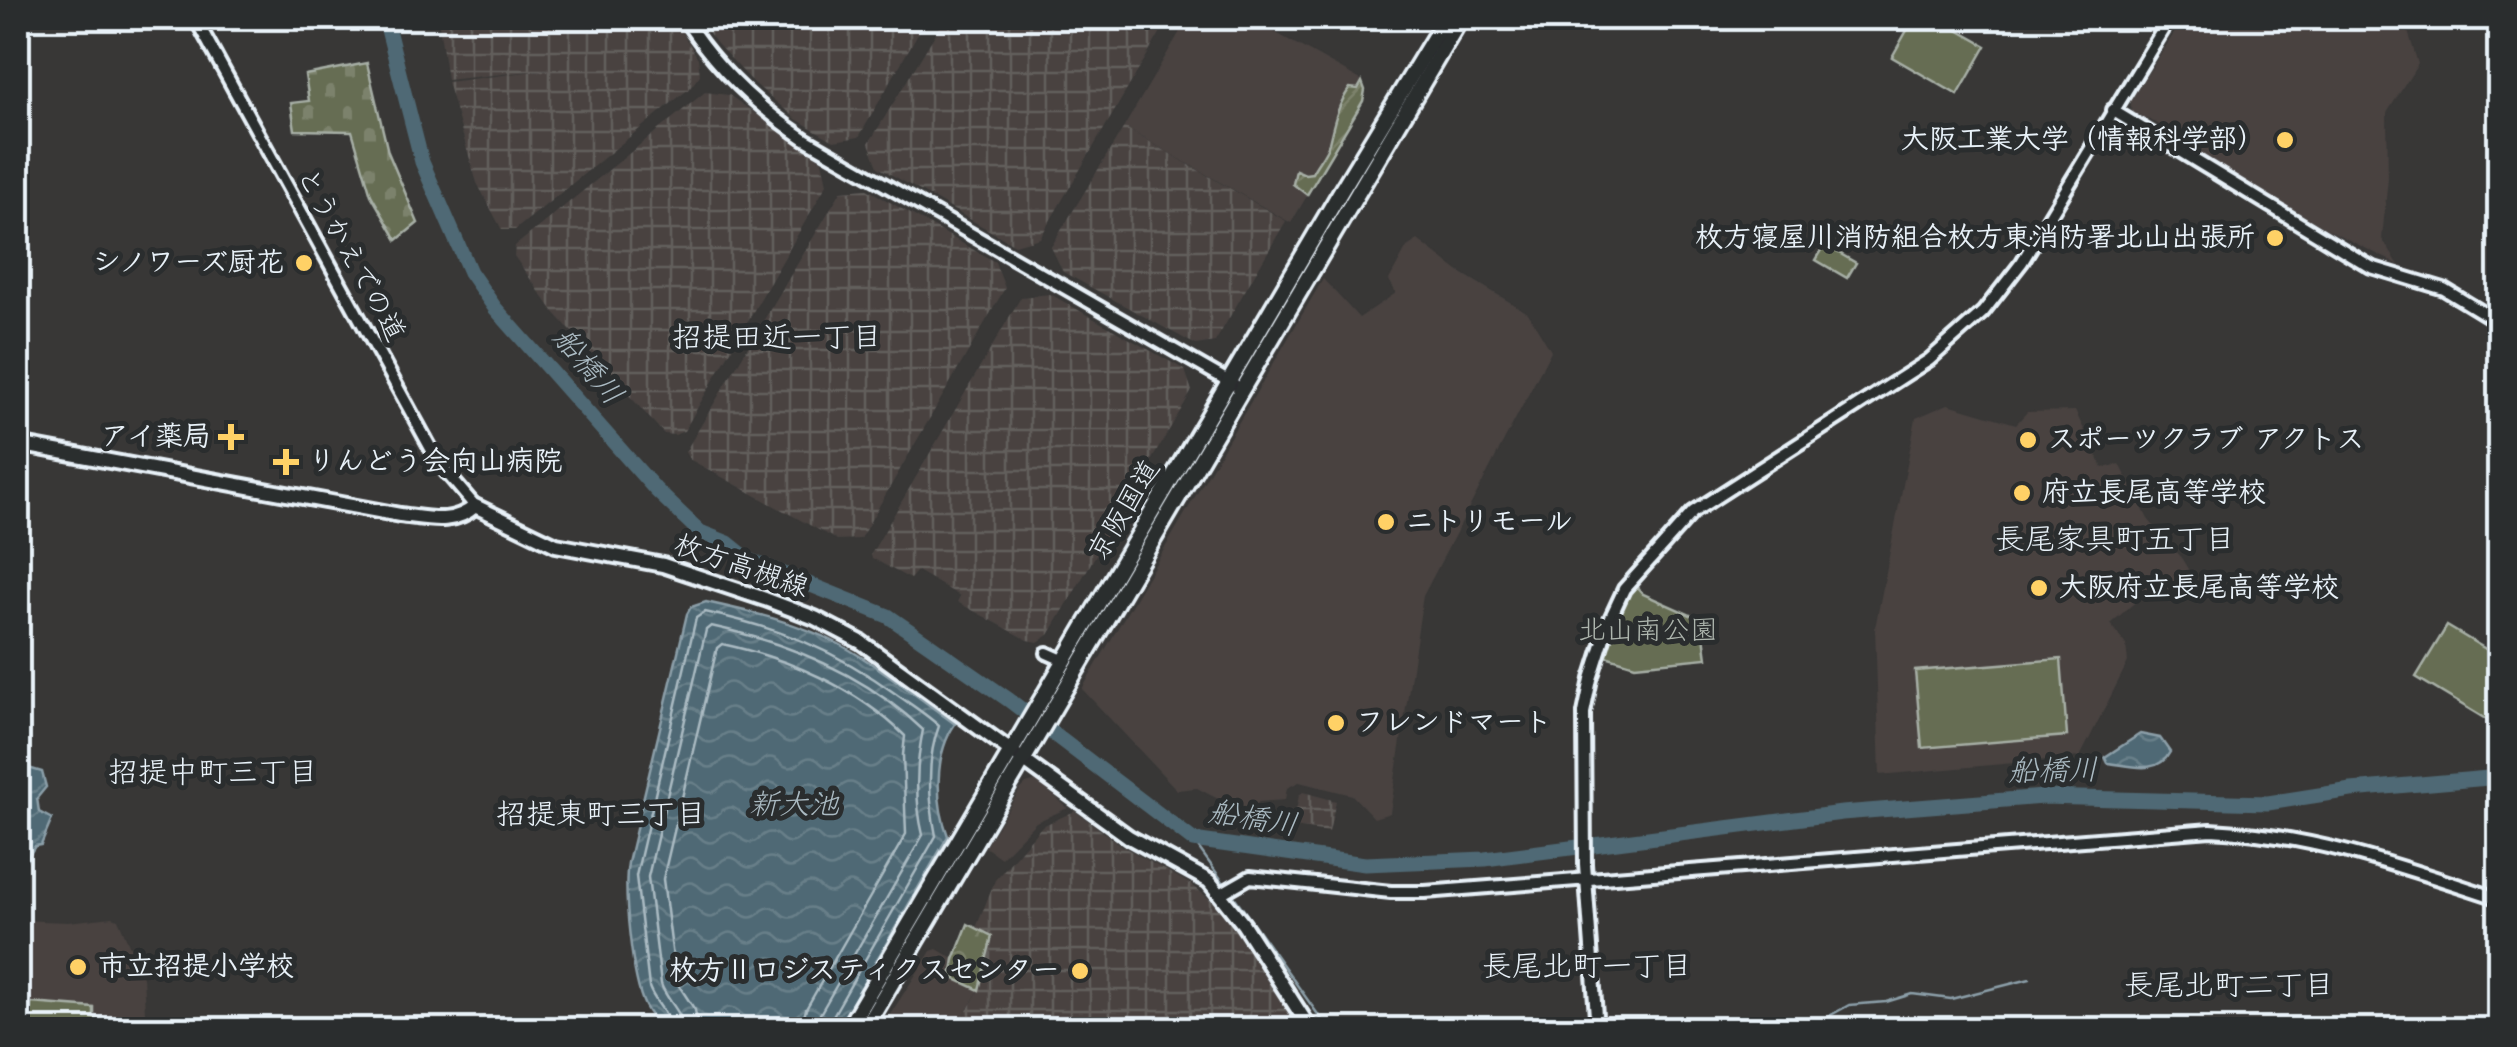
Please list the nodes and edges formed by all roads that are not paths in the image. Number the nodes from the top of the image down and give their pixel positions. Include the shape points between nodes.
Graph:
1 (195, 18) edge
2 (684, 18) edge
3 (1446, 18) edge
4 (1461, 18) edge
5 (2170, 18) edge
6 (2112, 110) junction
7 (2500, 323) edge
8 (1236, 386) junction
9 (18, 444) edge
10 (475, 506) junction
11 (1048, 653) dead end
12 (1065, 661) junction
13 (1018, 758) junction
14 (1586, 881) junction
15 (1222, 893) junction
16 (2500, 899) edge
17 (847, 1030) edge
18 (864, 1030) edge
19 (1311, 1030) edge
20 (1597, 1030) edge

1 - 10 street, とうかえでの道 via 440,465
2 - 8 street via 725,72 782,124
3 - 8 highway, 京阪国道 via 1341,190
4 - 8 highway, 京阪国道
5 - 6 street
6 - 7 street via 2371,266 2444,289
6 - 14 street via 2022,262 1983,312 1929,360 1693,512 1624,590 1584,713
8 - 12 highway, 京阪国道
8 - 13 highway, 京阪国道 via 1034,745
9 - 10 main road via 400,515 446,520
10 - 13 main road, 枚方高槻線 via 556,545 663,565 815,618 861,642
11 - 12 street
12 - 13 highway, 京阪国道 via 1021,734
13 - 15 main road, 枚方高槻線
13 - 17 highway, 京阪国道
13 - 18 highway, 京阪国道
14 - 15 street via 1391,892 1250,877
14 - 16 street via 2211,830 2344,848
14 - 20 street
15 - 19 main road, 枚方高槻線

